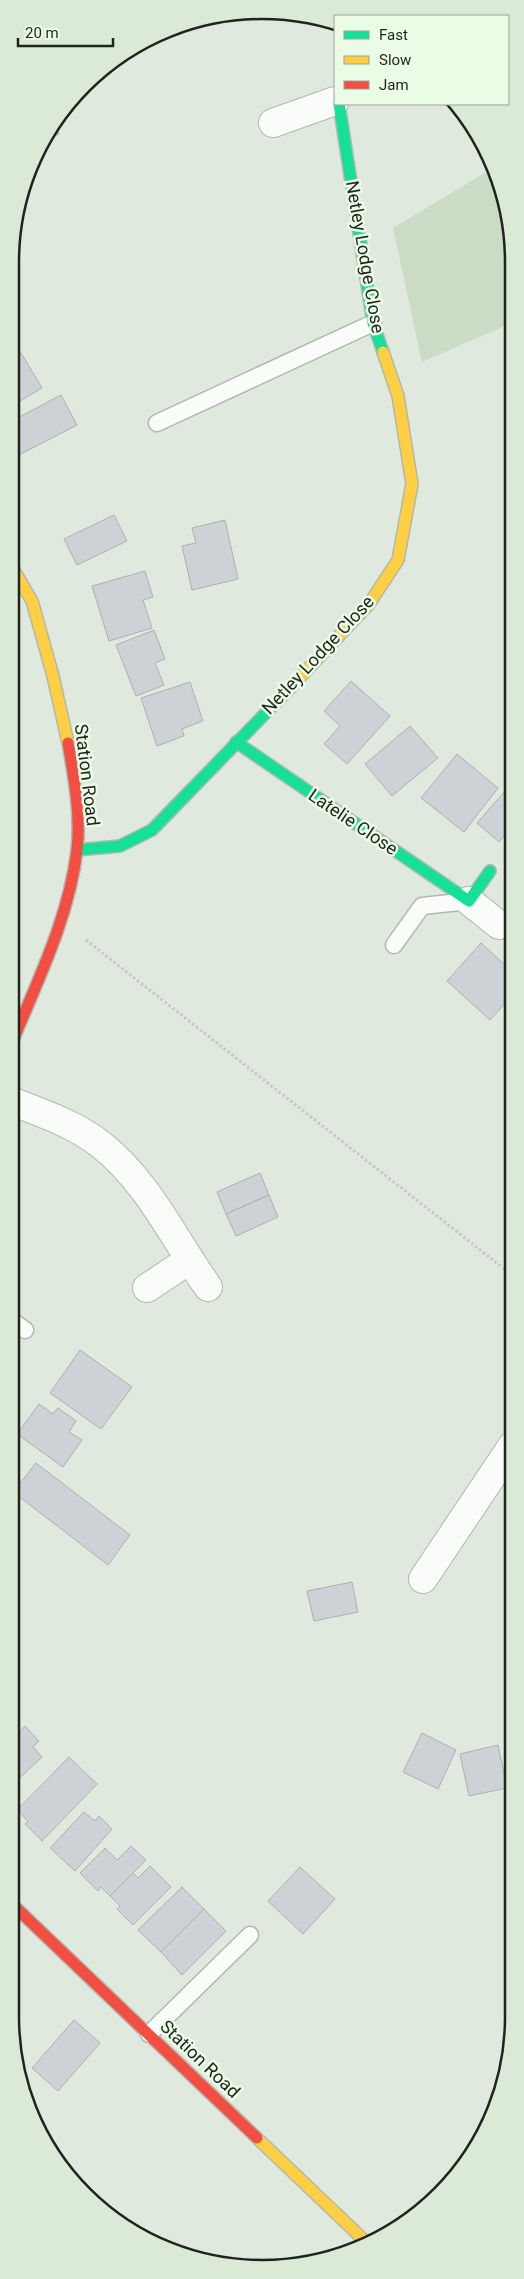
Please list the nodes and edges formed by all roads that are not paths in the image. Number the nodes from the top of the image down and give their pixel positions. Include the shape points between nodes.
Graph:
1 (334, 101) edge
2 (339, 105) edge
3 (273, 123) dead end
4 (374, 323) junction
5 (157, 423) dead end
6 (19, 579) edge
7 (236, 742) junction
8 (77, 850) junction
9 (490, 871) dead end
10 (469, 901) junction
11 (499, 925) dead end
12 (394, 945) dead end
13 (19, 1026) edge
14 (19, 1104) edge
15 (189, 1260) junction
16 (208, 1286) dead end
17 (147, 1288) dead end
18 (19, 1326) edge
19 (25, 1330) dead end
20 (505, 1456) edge
21 (423, 1579) dead end
22 (19, 1911) edge
23 (250, 1935) dead end
24 (148, 2034) junction
25 (362, 2239) edge

1 - 3 street
2 - 4 street, Netley Lodge Close
4 - 5 lane
4 - 7 street, Netley Lodge Close via 398,396 412,484 398,560 369,604
6 - 8 street, Station Road via 32,601 68,745 78,821
7 - 8 street, Netley Lodge Close via 152,830 120,846
7 - 10 street, Latelie Close
8 - 13 street, Station Road via 62,921
9 - 10 street
10 - 11 street, Latelie Close
10 - 12 lane via 422,906
14 - 15 street via 58,1120 100,1143 135,1176
15 - 16 street
15 - 17 street
18 - 19 lane
20 - 21 street
22 - 24 street, Station Road
23 - 24 lane
24 - 25 street, Station Road

